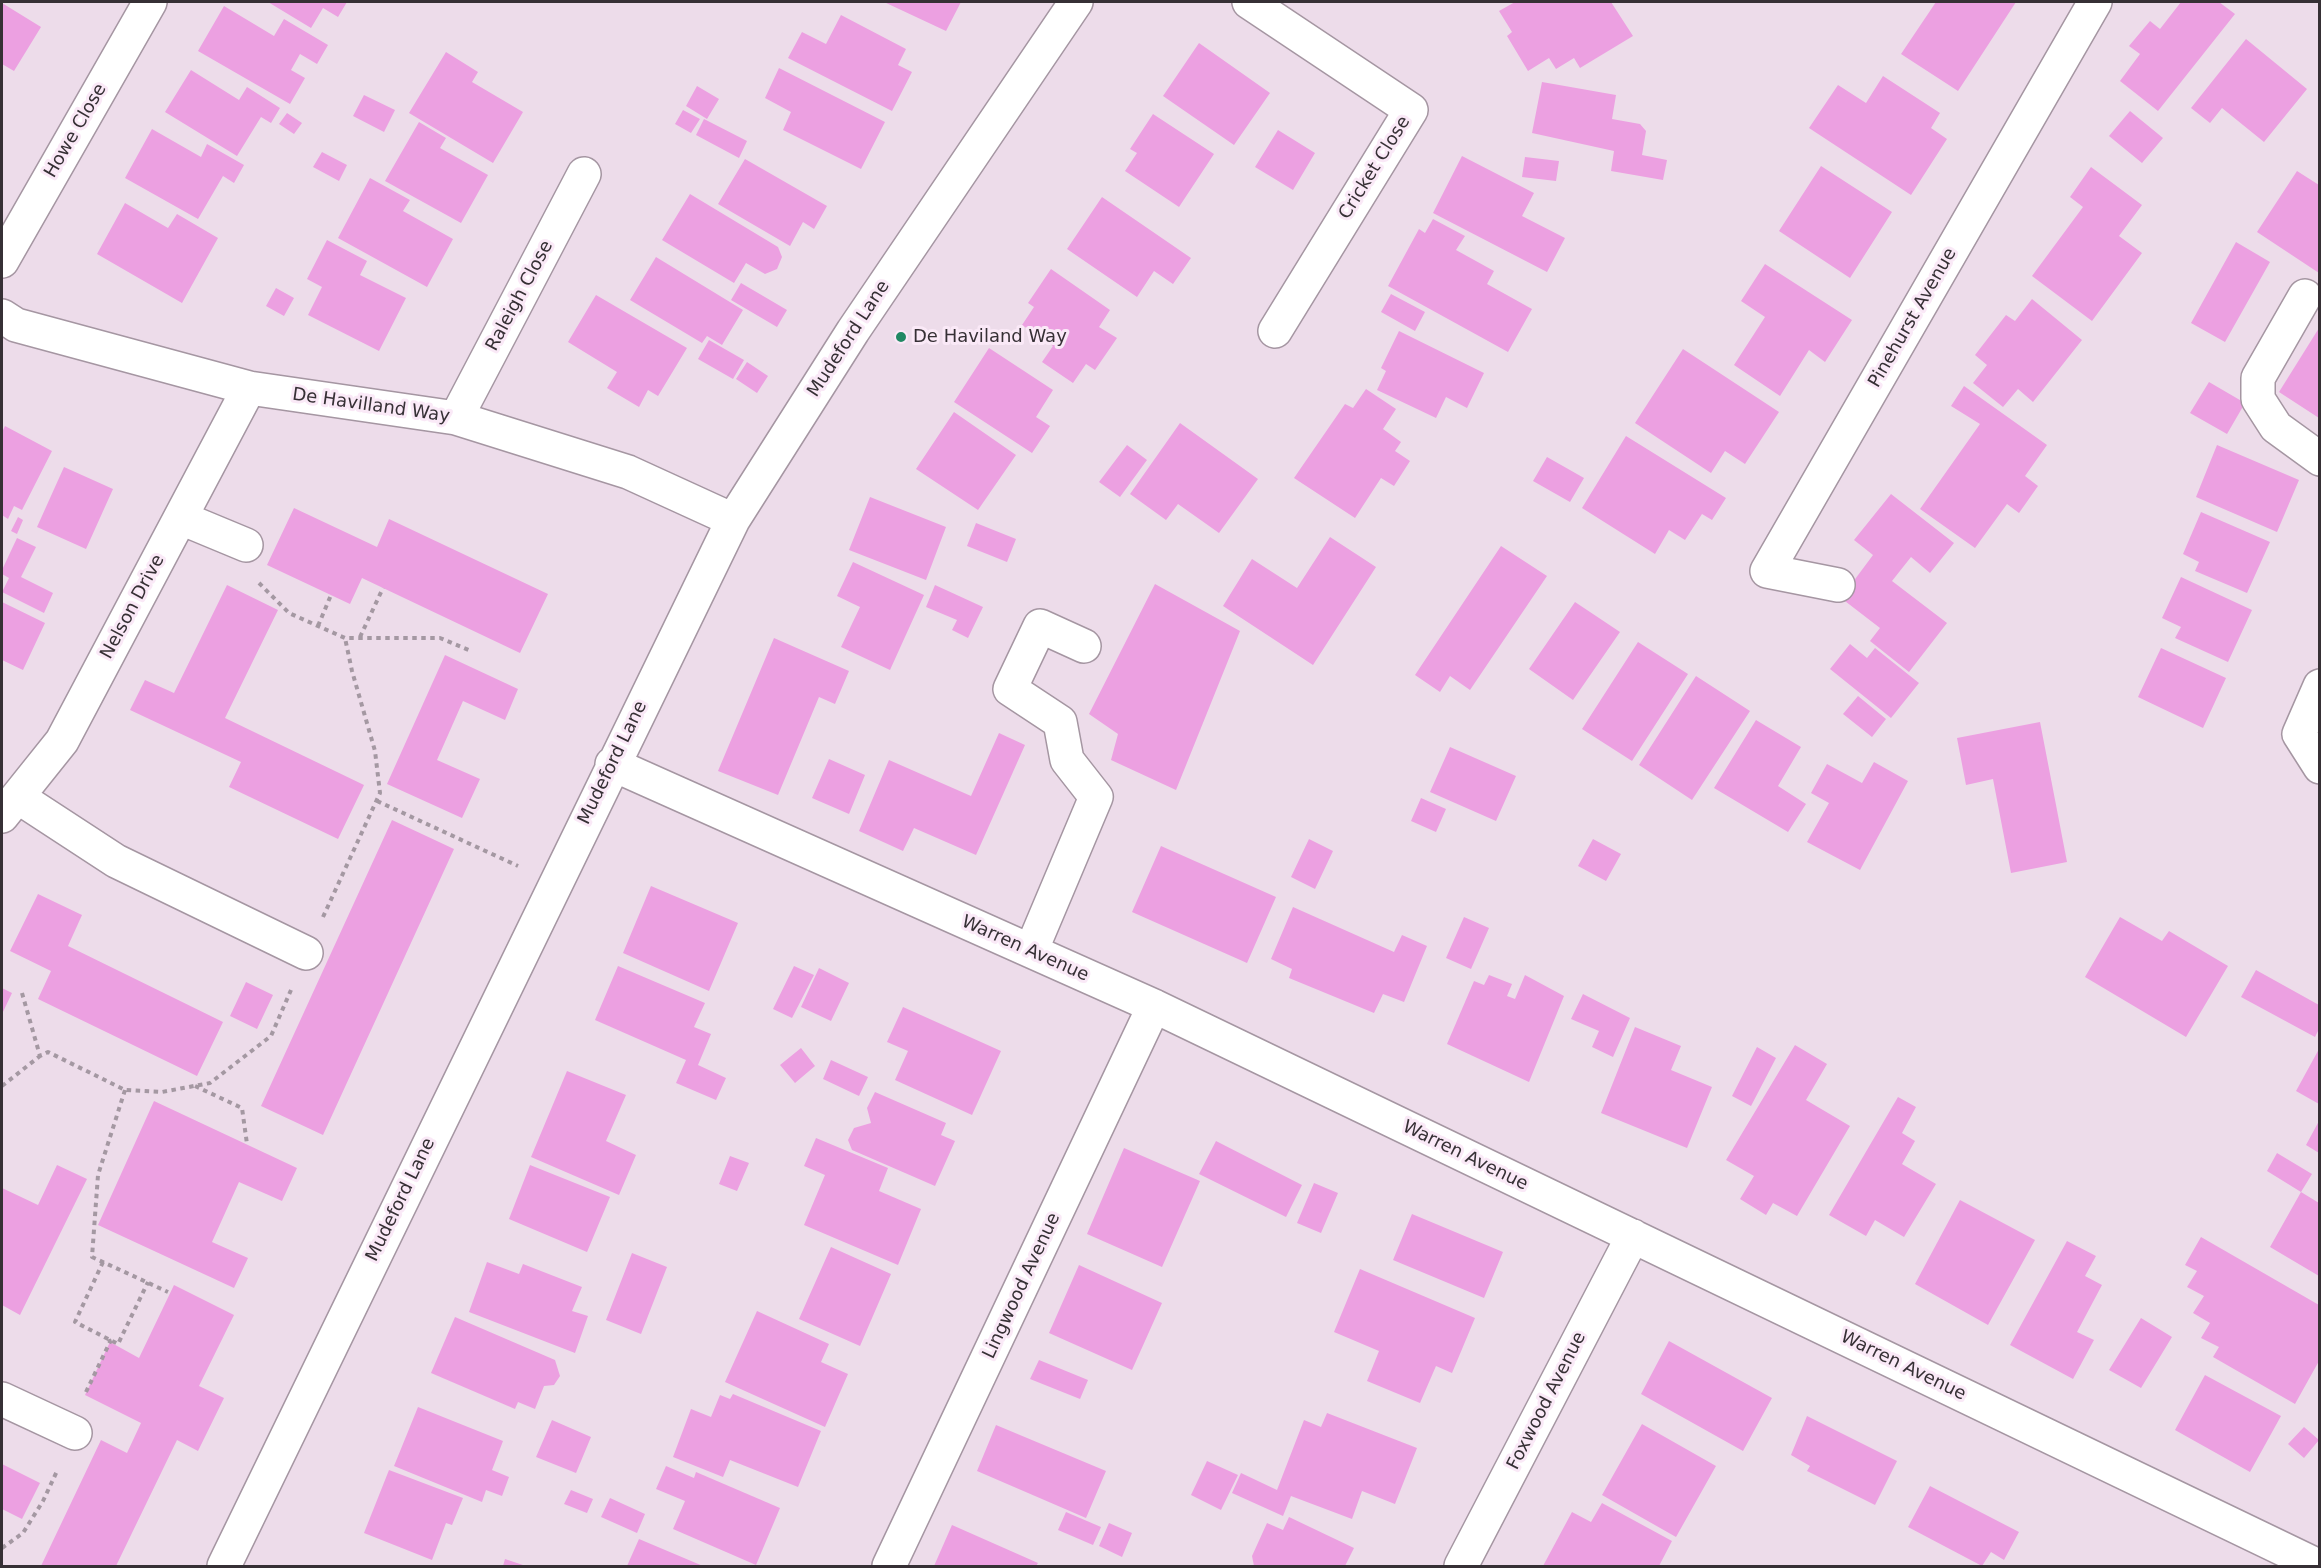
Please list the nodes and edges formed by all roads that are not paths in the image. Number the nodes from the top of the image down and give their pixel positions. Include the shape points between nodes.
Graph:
1 (150, 2) edge
2 (1076, 2) edge
3 (1249, 2) edge
4 (2096, 2) edge
5 (584, 174) dead end
6 (2, 261) edge
7 (2305, 296) dead end
8 (2, 316) edge
9 (1275, 330) dead end
10 (249, 388) junction
11 (456, 418) junction
12 (2319, 459) edge
13 (181, 518) junction
14 (733, 520) junction
15 (249, 560) road end
16 (1838, 585) dead end
17 (1083, 646) dead end
18 (2319, 686) edge
19 (612, 764) junction
20 (2319, 767) edge
21 (10, 807) edge
22 (1031, 951) junction
23 (306, 953) road end
24 (1154, 1006) junction
25 (1633, 1236) junction
26 (2, 1399) edge
27 (75, 1433) dead end
28 (2312, 1558) edge
29 (224, 1566) edge
30 (889, 1566) edge
31 (1461, 1566) edge

1 - 6 street, Howe Close
2 - 14 street, Mudeford Lane via 853,331
3 - 9 street, Cricket Close via 1411,110
4 - 16 street, Pinehurst Avenue via 1767,572
5 - 11 street, Raleigh Close
7 - 12 street via 2258,378 2258,399 2276,427
8 - 10 street, De Havilland Way via 16,325
10 - 11 street, De Havilland Way
10 - 13 street, Nelson Drive
11 - 14 street, De Havilland Way via 628,472
13 - 15 street
13 - 21 street, Nelson Drive via 62,741
14 - 19 street, Mudeford Lane
17 - 22 street via 1040,626 1010,688 1060,722 1067,760 1096,797
18 - 20 street via 2300,734
19 - 22 street, Warren Avenue
19 - 29 street, Mudeford Lane
21 - 23 street
22 - 24 street, Warren Avenue
24 - 25 street, Warren Avenue
24 - 30 street, Lingwood Avenue
25 - 28 street, Warren Avenue
25 - 31 street, Foxwood Avenue
26 - 27 street

